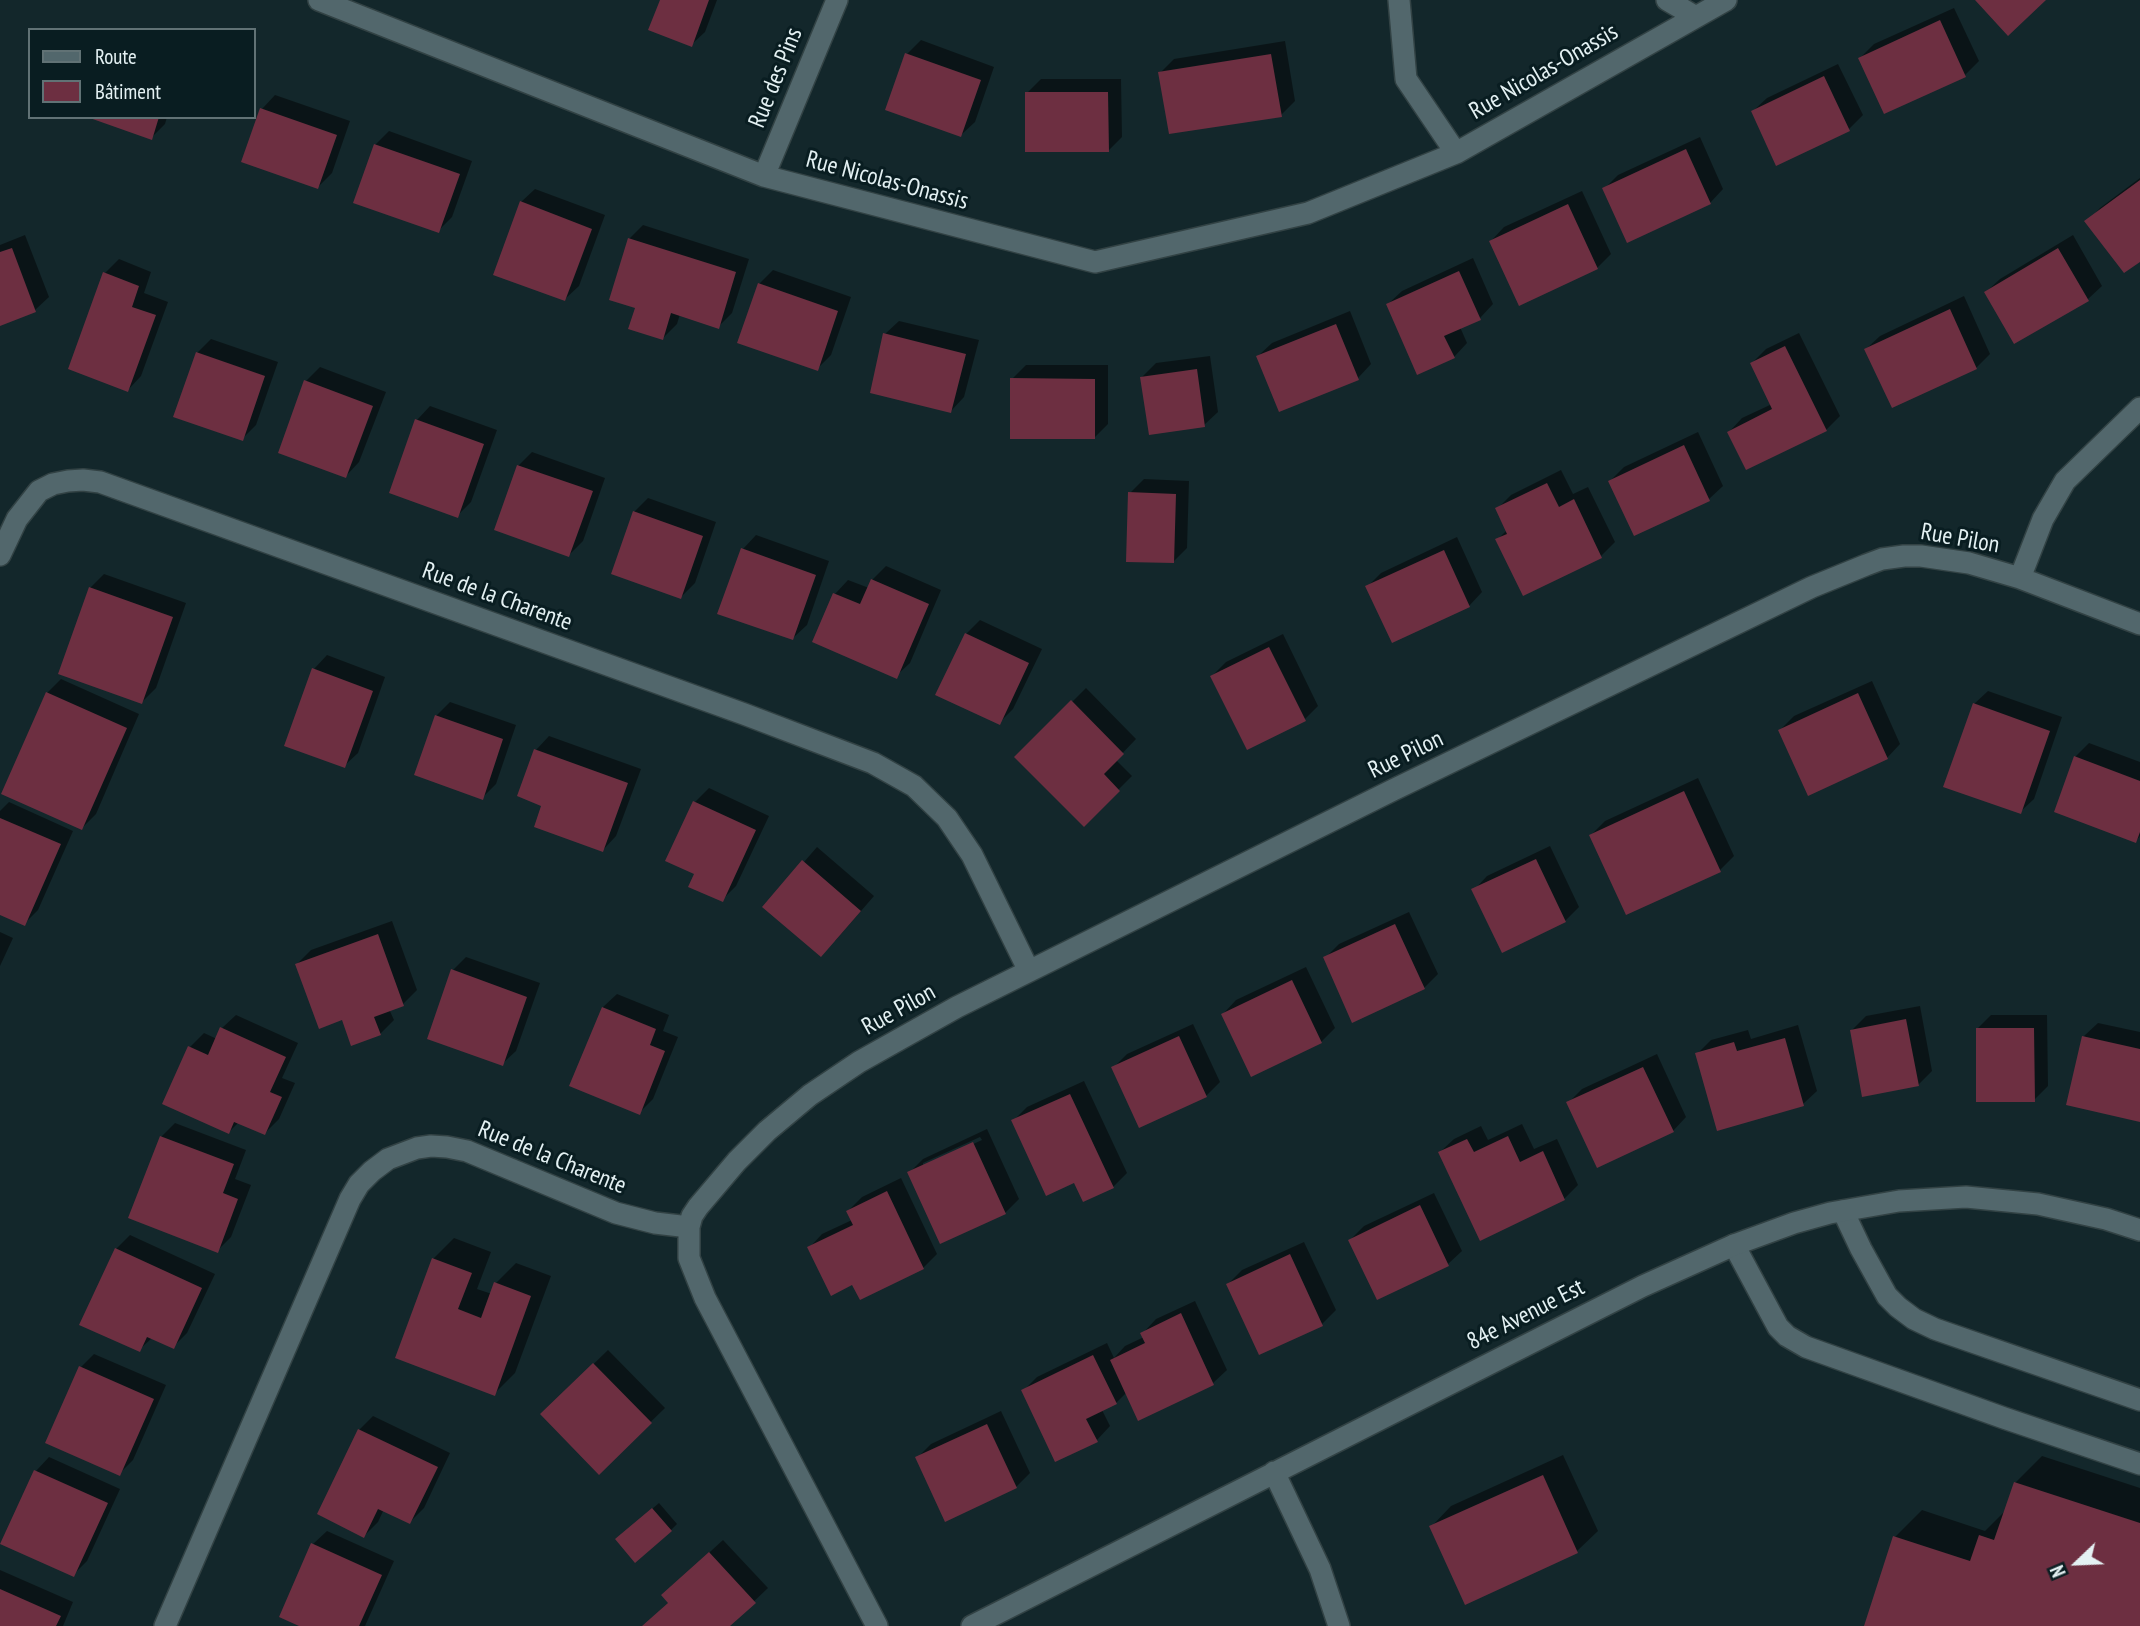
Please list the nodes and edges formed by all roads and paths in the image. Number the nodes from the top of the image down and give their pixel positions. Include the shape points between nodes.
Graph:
1 (319, 0) edge
2 (837, 0) edge
3 (1399, 0) edge
4 (1667, 0) edge
5 (1726, 0) edge
6 (1696, 17) junction
7 (1456, 153) junction
8 (764, 176) junction
9 (2140, 408) edge
10 (0, 555) edge
11 (2021, 579) junction
12 (2140, 624) edge
13 (1029, 971) junction
14 (1843, 1211) junction
15 (689, 1227) junction
16 (2140, 1230) edge
17 (1734, 1245) junction
18 (2140, 1400) edge
19 (2140, 1464) edge
20 (1273, 1472) junction
21 (165, 1626) edge
22 (877, 1626) edge
23 (972, 1626) edge
24 (1339, 1626) edge

1 - 8 street, Rue Nicolas-Onassis
2 - 8 street, Rue des Pins
3 - 7 street, Rue Nicolas-Onassis via 1406,79
4 - 6 street
5 - 6 street, Rue Nicolas-Onassis
6 - 7 street, Rue Nicolas-Onassis
7 - 8 street, Rue Nicolas-Onassis via 1308,213 1095,262
9 - 11 street, Rue Pilon via 2065,481 2043,519
10 - 13 street, Rue de la Charente via 17,519 39,491 68,481 100,482 873,763 914,786 947,818 972,855
11 - 12 street
11 - 13 street, Rue Pilon via 1969,563 1921,556 1866,565 1516,730
13 - 15 street, Rue Pilon via 887,1045 810,1095 737,1161 698,1207
14 - 16 street, 84e Avenue Est via 1922,1199 2001,1199 2067,1209
14 - 17 street, 84e Avenue Est
14 - 18 street via 1887,1296 1914,1319
15 - 21 street, Rue de la Charente via 616,1213 467,1151 447,1147 417,1148 372,1171 350,1199
15 - 22 street via 689,1258 705,1298
17 - 19 street via 1778,1327 1806,1347
17 - 20 street, 84e Avenue Est
20 - 23 street, 84e Avenue Est
20 - 24 street via 1320,1569

